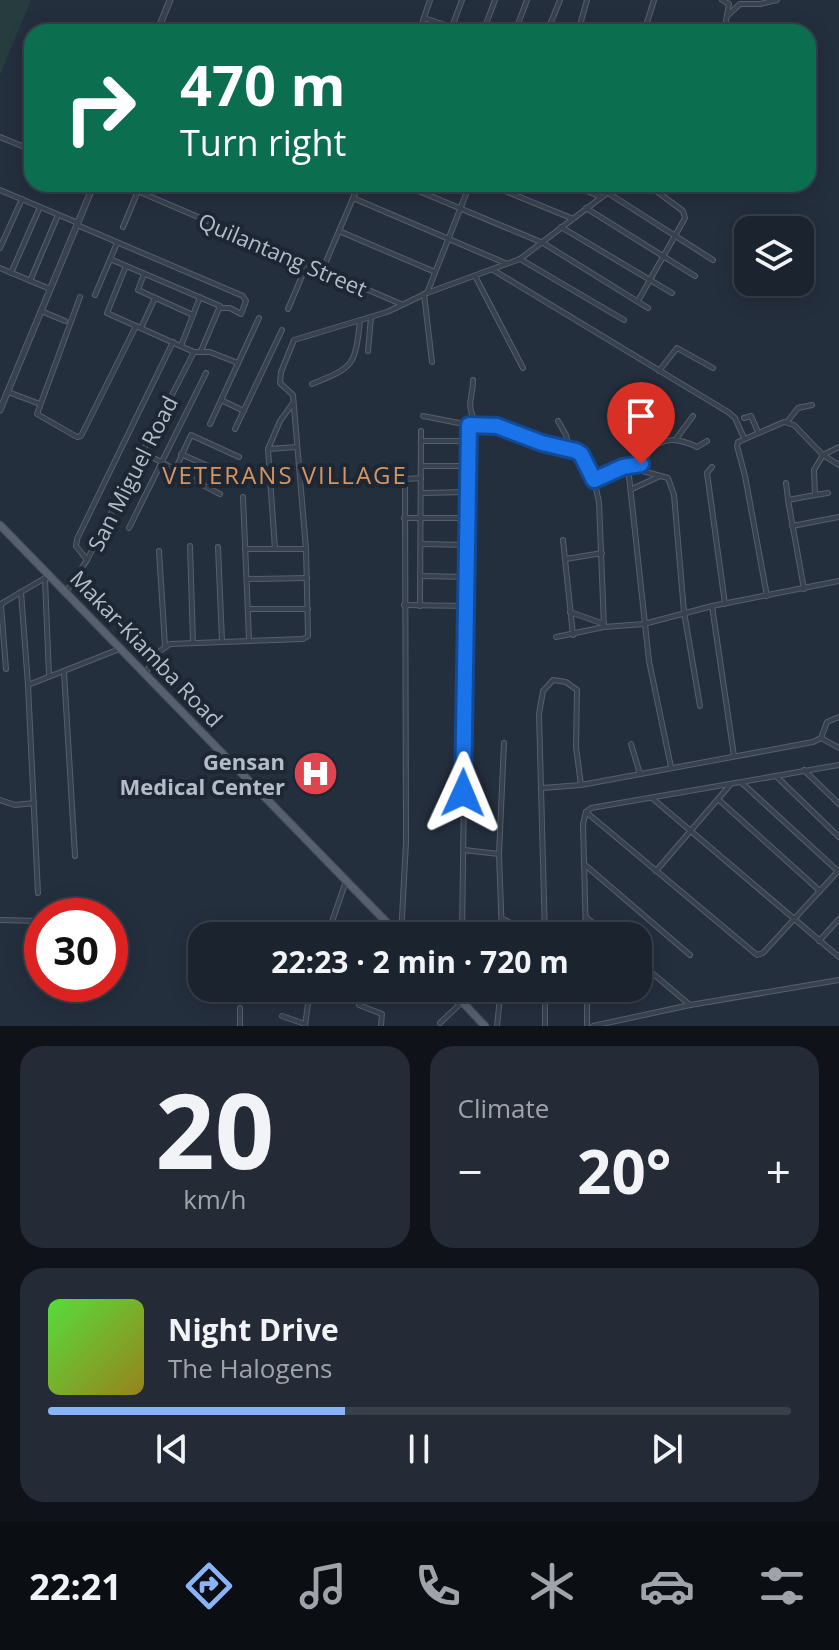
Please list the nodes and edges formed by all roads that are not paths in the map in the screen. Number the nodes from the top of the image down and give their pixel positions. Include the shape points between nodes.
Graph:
1 (170, 0) edge
2 (430, 0) edge
3 (462, 0) edge
4 (495, 0) edge
5 (527, 0) edge
6 (560, 0) edge
7 (587, 0) edge
8 (654, 0) edge
9 (722, 0) edge
10 (777, 0) edge
11 (727, 16) junction
12 (424, 18) junction
13 (160, 24) edge
14 (422, 24) edge
15 (443, 24) edge
16 (453, 24) edge
17 (486, 24) edge
18 (518, 24) edge
19 (550, 24) edge
20 (580, 24) edge
21 (646, 24) edge
22 (726, 24) edge
23 (0, 137) edge
24 (24, 147) edge
25 (1, 192) edge
26 (91, 192) edge
27 (138, 192) edge
28 (140, 192) edge
29 (356, 192) edge
30 (423, 192) edge
31 (467, 192) edge
32 (506, 192) edge
33 (589, 192) edge
34 (658, 192) edge
35 (608, 193) joint
36 (601, 197) junction
37 (353, 198) junction
38 (22, 199) junction
39 (40, 207) junction
40 (462, 207) junction
41 (586, 208) junction
42 (58, 215) junction
43 (572, 218) junction
44 (77, 224) junction
45 (123, 227) dead end
46 (561, 227) junction
47 (339, 231) junction
48 (675, 236) junction
49 (449, 239) junction
50 (117, 243) junction
51 (543, 243) junction
52 (0, 248) edge
53 (663, 257) junction
54 (110, 259) junction
55 (520, 259) junction
56 (713, 260) dead end
57 (307, 264) junction
58 (506, 264) junction
59 (126, 266) junction
60 (0, 268) edge
61 (492, 270) junction
62 (322, 271) junction
63 (435, 272) junction
64 (11, 273) junction
65 (145, 274) junction
66 (475, 276) junction
67 (695, 276) dead end
68 (650, 279) junction
69 (30, 281) junction
70 (50, 289) junction
71 (672, 293) dead end
72 (425, 294) junction
73 (95, 295) dead end
74 (80, 297) dead end
75 (200, 297) junction
76 (155, 298) junction
77 (638, 301) junction
78 (401, 304) junction
79 (219, 308) junction
80 (648, 308) dead end
81 (288, 309) dead end
82 (41, 311) junction
83 (193, 315) junction
84 (371, 317) junction
85 (259, 318) dead end
86 (624, 320) dead end
87 (65, 321) dead end
88 (360, 321) junction
89 (138, 327) junction
90 (282, 330) dead end
91 (173, 342) junction
92 (181, 346) junction
93 (197, 351) junction
94 (368, 351) dead end
95 (432, 362) dead end
96 (238, 363) junction
97 (523, 368) dead end
98 (713, 368) dead end
99 (659, 371) junction
100 (206, 373) dead end
101 (473, 380) dead end
102 (312, 384) dead end
103 (8, 392) junction
104 (221, 400) junction
105 (293, 403) junction
106 (40, 404) junction
107 (812, 405) dead end
108 (0, 410) edge
109 (244, 411) junction
110 (423, 416) dead end
111 (693, 416) dead end
112 (744, 418) dead end
113 (558, 421) dead end
114 (787, 422) junction
115 (210, 424) dead end
116 (476, 424) junction
117 (469, 425) junction
118 (235, 429) dead end
119 (421, 431) dead end
120 (758, 432) junction
121 (744, 438) junction
122 (676, 439) junction
123 (421, 441) junction
124 (470, 441) junction
125 (707, 441) dead end
126 (297, 447) junction
127 (839, 447) edge
128 (569, 448) junction
129 (268, 449) junction
130 (143, 453) junction
131 (181, 454) junction
132 (823, 455) junction
133 (239, 457) dead end
134 (163, 462) junction
135 (839, 465) edge
136 (421, 466) junction
137 (469, 466) junction
138 (628, 467) junction
139 (636, 467) junction
140 (712, 467) dead end
141 (175, 470) junction
142 (230, 476) dead end
143 (662, 476) junction
144 (421, 478) junction
145 (594, 480) junction
146 (786, 483) dead end
147 (632, 489) junction
148 (469, 492) junction
149 (421, 493) junction
150 (828, 493) dead end
151 (220, 494) dead end
152 (815, 495) junction
153 (243, 497) dead end
154 (788, 500) junction
155 (839, 517) edge
156 (404, 518) junction
157 (468, 518) junction
158 (420, 519) junction
159 (0, 525) edge
160 (792, 526) junction
161 (129, 528) dead end
162 (563, 540) dead end
163 (421, 544) junction
164 (468, 545) junction
165 (190, 546) dead end
166 (218, 547) dead end
167 (245, 549) junction
168 (275, 549) junction
169 (306, 549) junction
170 (159, 551) dead end
171 (602, 553) junction
172 (566, 559) junction
173 (87, 560) junction
174 (421, 576) junction
175 (48, 577) junction
176 (468, 577) junction
177 (307, 578) junction
178 (247, 579) junction
179 (839, 581) edge
180 (804, 589) junction
181 (21, 592) junction
182 (66, 592) junction
183 (767, 596) junction
184 (725, 604) junction
185 (0, 605) edge
186 (404, 605) junction
187 (420, 606) junction
188 (467, 606) junction
189 (712, 606) junction
190 (248, 609) junction
191 (308, 609) junction
192 (570, 612) junction
193 (684, 612) junction
194 (644, 624) junction
195 (604, 626) junction
196 (573, 635) junction
197 (556, 637) dead end
198 (249, 639) junction
199 (222, 641) junction
200 (193, 642) junction
201 (165, 646) junction
202 (122, 648) junction
203 (6, 669) dead end
204 (64, 672) junction
205 (146, 672) junction
206 (49, 677) junction
207 (28, 685) junction
208 (700, 706) dead end
209 (839, 717) edge
210 (821, 738) junction
211 (504, 743) dead end
212 (631, 744) dead end
213 (839, 748) edge
214 (734, 756) junction
215 (839, 765) edge
216 (671, 767) junction
217 (804, 770) junction
218 (640, 774) junction
219 (776, 776) junction
220 (742, 783) junction
221 (732, 784) junction
222 (581, 785) junction
223 (542, 788) junction
224 (652, 797) junction
225 (0, 800) edge
226 (719, 800) junction
227 (34, 803) junction
228 (839, 804) edge
229 (586, 812) junction
230 (691, 832) junction
231 (839, 837) edge
232 (464, 850) junction
233 (499, 854) junction
234 (75, 856) dead end
235 (584, 864) junction
236 (656, 871) junction
237 (839, 871) edge
238 (346, 881) junction
239 (820, 891) junction
240 (38, 893) dead end
241 (586, 917) junction
242 (502, 919) joint
243 (839, 919) edge
244 (0, 920) edge
245 (793, 920) junction
246 (24, 921) edge
247 (332, 922) edge
248 (386, 922) edge
249 (401, 922) edge
250 (462, 922) edge
251 (508, 922) edge
252 (545, 922) edge
253 (586, 922) edge
254 (592, 922) edge
255 (819, 941) junction
256 (690, 955) dead end
257 (839, 957) edge
258 (652, 973) edge
259 (839, 980) edge
260 (308, 1002) edge
261 (462, 1002) joint
262 (500, 1002) edge
263 (545, 1002) edge
264 (588, 1002) edge
265 (359, 1005) dead end
266 (690, 1005) junction
267 (240, 1008) dead end
268 (282, 1016) dead end
269 (440, 1023) dead end
270 (305, 1025) edge
271 (240, 1026) edge
272 (381, 1026) edge
273 (485, 1026) edge
274 (497, 1026) edge
275 (545, 1026) edge
276 (590, 1026) edge

1 - 13 street
2 - 12 street
3 - 16 street
4 - 17 street
5 - 18 street
6 - 19 street
7 - 20 street
8 - 21 street
9 - 11 street via 729,4
10 - 11 street via 740,4
11 - 22 street
12 - 14 street
12 - 15 street
23 - 24 street
25 - 38 street
26 - 44 street
27 - 45 street
28 - 57 street, Quilantang Street
29 - 37 street
30 - 40 street
31 - 40 street
32 - 43 street
33 - 36 street
34 - 48 street via 683,211
35 - 36 street
35 - 48 street
36 - 41 street
37 - 47 street
37 - 49 street
38 - 39 street
38 - 52 street
39 - 42 street
39 - 64 street
40 - 49 street
40 - 51 street
41 - 43 street
41 - 53 street
42 - 44 street
42 - 69 street
43 - 46 street
44 - 50 street
44 - 70 street
46 - 51 street
46 - 68 street
47 - 62 street
47 - 63 street
48 - 53 street
48 - 56 street
49 - 58 street
49 - 63 street
50 - 54 street
50 - 79 street via 246,301 241,314
51 - 55 street
51 - 77 street
53 - 67 street
53 - 68 street
54 - 59 street
54 - 73 street
55 - 58 street
55 - 86 street
57 - 62 street, Quilantang Street
57 - 81 street
58 - 61 street
59 - 65 street
59 - 89 street via 107,313
60 - 64 street
61 - 66 street
61 - 99 street
62 - 78 street, Quilantang Street
63 - 72 street
64 - 69 street
65 - 75 street
65 - 76 street via 138,290
66 - 72 street
66 - 97 street
68 - 71 street
68 - 77 street
69 - 70 street
70 - 82 street
72 - 78 street
72 - 95 street
74 - 106 street
75 - 79 street
75 - 83 street
76 - 83 street
76 - 89 street
77 - 80 street
78 - 84 street
79 - 93 street, San Miguel Road
82 - 87 street
82 - 103 street
83 - 92 street
84 - 88 street
84 - 94 street
85 - 96 street
88 - 102 street via 352,362
88 - 105 street via 294,340 280,379
89 - 91 street
89 - 106 street via 79,437 38,416
90 - 109 street
91 - 92 street
91 - 173 street via 77,539 77,549
92 - 93 street
93 - 96 street
93 - 130 street, San Miguel Road
96 - 104 street
98 - 99 street via 677,348
99 - 121 street via 728,412
100 - 134 street
101 - 116 street via 469,406
103 - 106 street
103 - 108 street
104 - 109 street
104 - 115 street
105 - 126 street
105 - 129 street
107 - 114 street via 798,408
109 - 118 street
110 - 117 street
111 - 122 street
112 - 120 street via 751,416
113 - 128 street
114 - 120 street
114 - 132 street
116 - 117 street
116 - 128 street
117 - 124 street
119 - 123 street
120 - 121 street
121 - 183 street via 737,446
122 - 125 street via 697,447
122 - 139 street via 654,447
123 - 124 street
123 - 136 street
124 - 137 street
126 - 129 street
126 - 169 street
127 - 132 street
128 - 145 street via 581,454
129 - 168 street
130 - 134 street
130 - 173 street, San Miguel Road
131 - 133 street via 192,434
131 - 141 street
131 - 142 street
132 - 135 street
132 - 152 street via 814,470
134 - 141 street
134 - 161 street
136 - 137 street
136 - 144 street
137 - 148 street
138 - 139 street
138 - 145 street
138 - 147 street
139 - 143 street
140 - 184 street via 707,473
141 - 151 street
143 - 147 street
143 - 193 street via 671,482 674,495
144 - 149 street
144 - 156 street via 405,480
145 - 171 street
146 - 154 street
147 - 194 street
148 - 149 street
148 - 157 street
149 - 158 street
150 - 152 street
152 - 154 street
153 - 167 street
154 - 160 street
155 - 160 street
156 - 158 street
156 - 186 street
157 - 158 street
157 - 164 street
158 - 163 street
159 - 175 main road, Makar-Kiamba Road
160 - 180 street
162 - 172 street
163 - 164 street
163 - 174 street
164 - 176 street
165 - 200 street
166 - 199 street
167 - 168 street
167 - 178 street
168 - 169 street
169 - 177 street
170 - 201 street
171 - 172 street
171 - 195 street
172 - 192 street
173 - 182 street, San Miguel Road
174 - 176 street
174 - 187 street
175 - 181 street
175 - 182 main road, Makar-Kiamba Road
175 - 206 street
176 - 188 street
177 - 178 street
177 - 191 street
178 - 190 street
179 - 180 street
180 - 183 street
181 - 185 street
181 - 207 street
182 - 202 main road, Makar-Kiamba Road
183 - 184 street
184 - 189 street
185 - 203 street
186 - 187 street
186 - 249 street via 406,842
187 - 188 street
188 - 232 street
189 - 193 street
189 - 214 street
190 - 191 street
190 - 198 street
191 - 198 street via 308,636
192 - 195 street
192 - 196 street
193 - 194 street
193 - 208 street
194 - 195 street
194 - 216 street
195 - 196 street
196 - 197 street
198 - 199 street
199 - 200 street
200 - 201 street
201 - 205 street
202 - 204 street
202 - 205 main road, Makar-Kiamba Road
204 - 206 street
204 - 234 street
205 - 238 main road, Makar-Kiamba Road
206 - 207 street
207 - 227 street
209 - 210 street via 827,722
210 - 213 street
210 - 214 street
211 - 233 street
212 - 218 street
214 - 216 street
215 - 217 street
216 - 218 street
217 - 219 street
217 - 228 street
218 - 222 street
219 - 220 street
219 - 231 street
220 - 221 street
220 - 237 street
221 - 224 street
221 - 226 street
222 - 223 street
222 - 223 street via 577,690 553,680 543,691 539,714
223 - 252 street
224 - 229 street
224 - 230 street
225 - 227 street
226 - 230 street
226 - 239 street
227 - 240 street
229 - 235 street
229 - 236 street
230 - 236 street
230 - 245 street
232 - 233 street
232 - 250 street
233 - 242 street
235 - 241 street
235 - 256 street
236 - 245 street via 757,955
237 - 239 street
238 - 247 street
238 - 248 main road, Makar-Kiamba Road
239 - 245 street
241 - 253 street
241 - 254 street
242 - 251 street
243 - 255 street
244 - 246 street
245 - 255 street
255 - 257 street
258 - 266 street
259 - 266 street
260 - 270 street
261 - 269 street
261 - 273 main road
262 - 274 street
263 - 275 street
264 - 276 street
265 - 272 street via 382,1014
266 - 276 street
267 - 271 street
268 - 270 street

